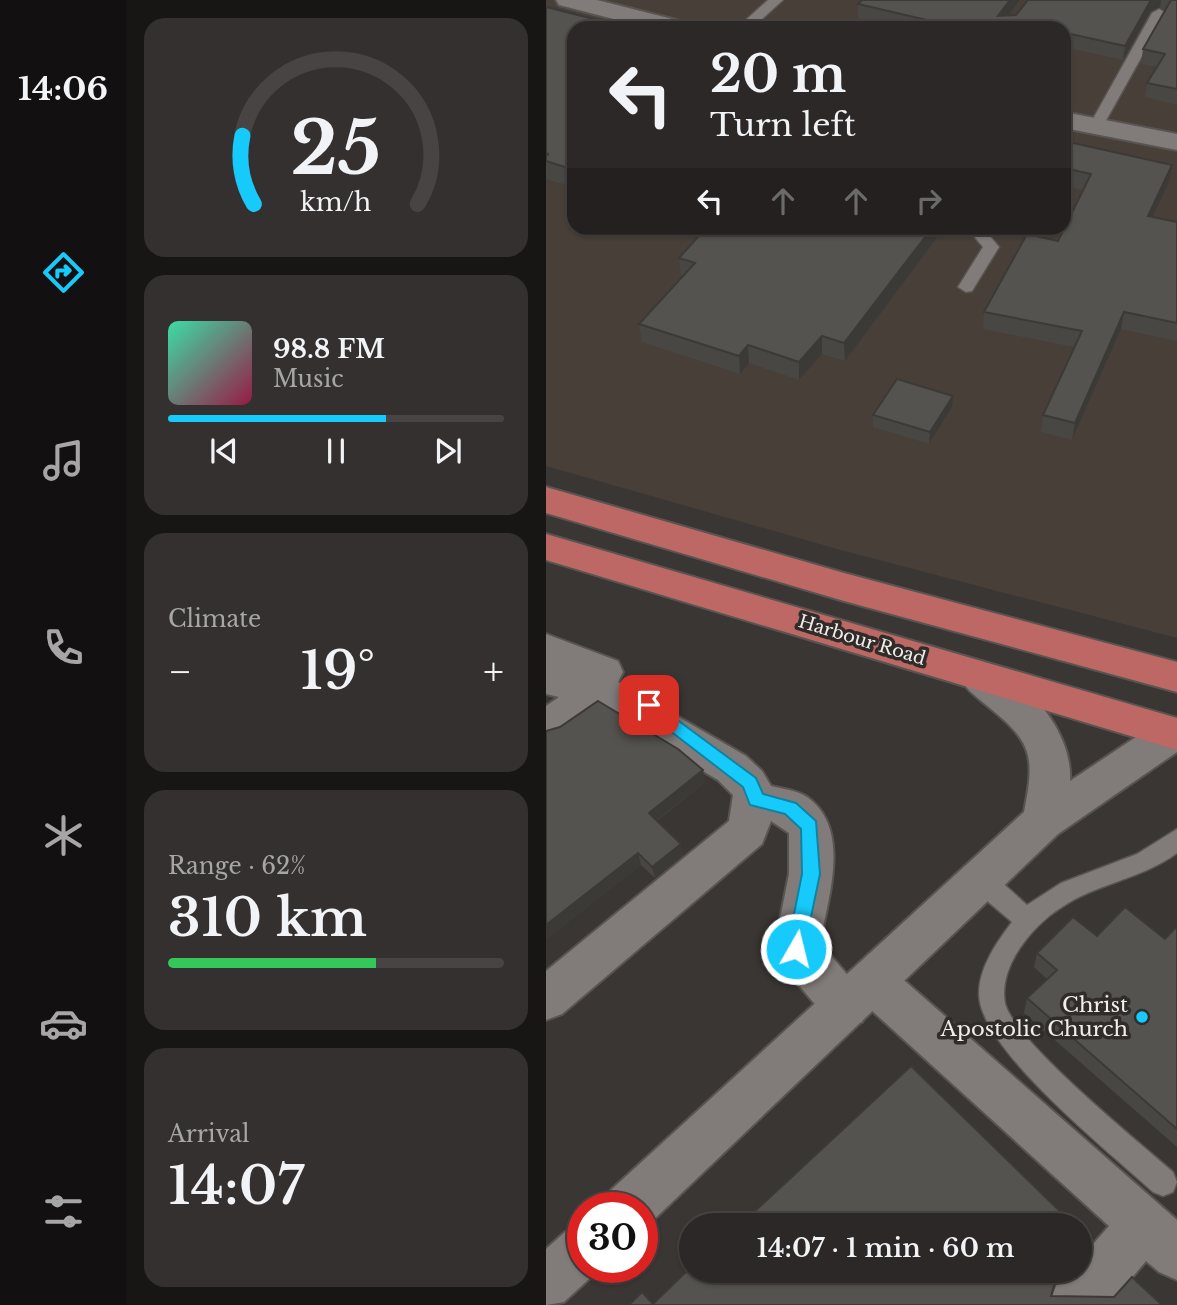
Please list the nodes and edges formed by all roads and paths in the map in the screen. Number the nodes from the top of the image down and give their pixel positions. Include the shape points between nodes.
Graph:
1 (568, 0) edge
2 (776, 0) edge
3 (1159, 13) dead end
4 (651, 21) edge
5 (752, 21) edge
6 (1071, 121) edge
7 (1096, 126) junction
8 (1177, 142) edge
9 (981, 235) edge
10 (966, 286) dead end
11 (546, 500) edge
12 (546, 547) edge
13 (546, 649) edge
14 (978, 676) junction
15 (1177, 677) edge
16 (546, 679) edge
17 (599, 690) junction
18 (546, 727) edge
19 (1176, 733) edge
20 (744, 784) junction
21 (1043, 821) junction
22 (1177, 839) edge
23 (981, 882) junction
24 (1028, 920) junction
25 (859, 994) junction
26 (546, 999) edge
27 (646, 1192) edge
28 (1161, 1220) edge
29 (567, 1265) edge
30 (546, 1284) edge
31 (1075, 1305) edge

1 - 4 street
2 - 5 lane
3 - 7 lane
6 - 7 street
7 - 8 street
9 - 10 lane via 991,247
11 - 15 highway
12 - 14 highway, Harbour Road
13 - 20 street via 607,674
14 - 19 highway, Harbour Road
14 - 21 street via 1044,735 1052,772
16 - 17 street
17 - 18 street
17 - 20 street
19 - 21 street
20 - 25 street via 790,808 810,826 811,874 796,949
20 - 26 street via 747,831
21 - 23 street
22 - 24 lane via 1148,860 1063,891
23 - 24 lane
23 - 25 street
24 - 28 lane via 1002,954 993,982 992,1005 1001,1027
25 - 27 street
25 - 28 street
28 - 31 street
29 - 30 street

